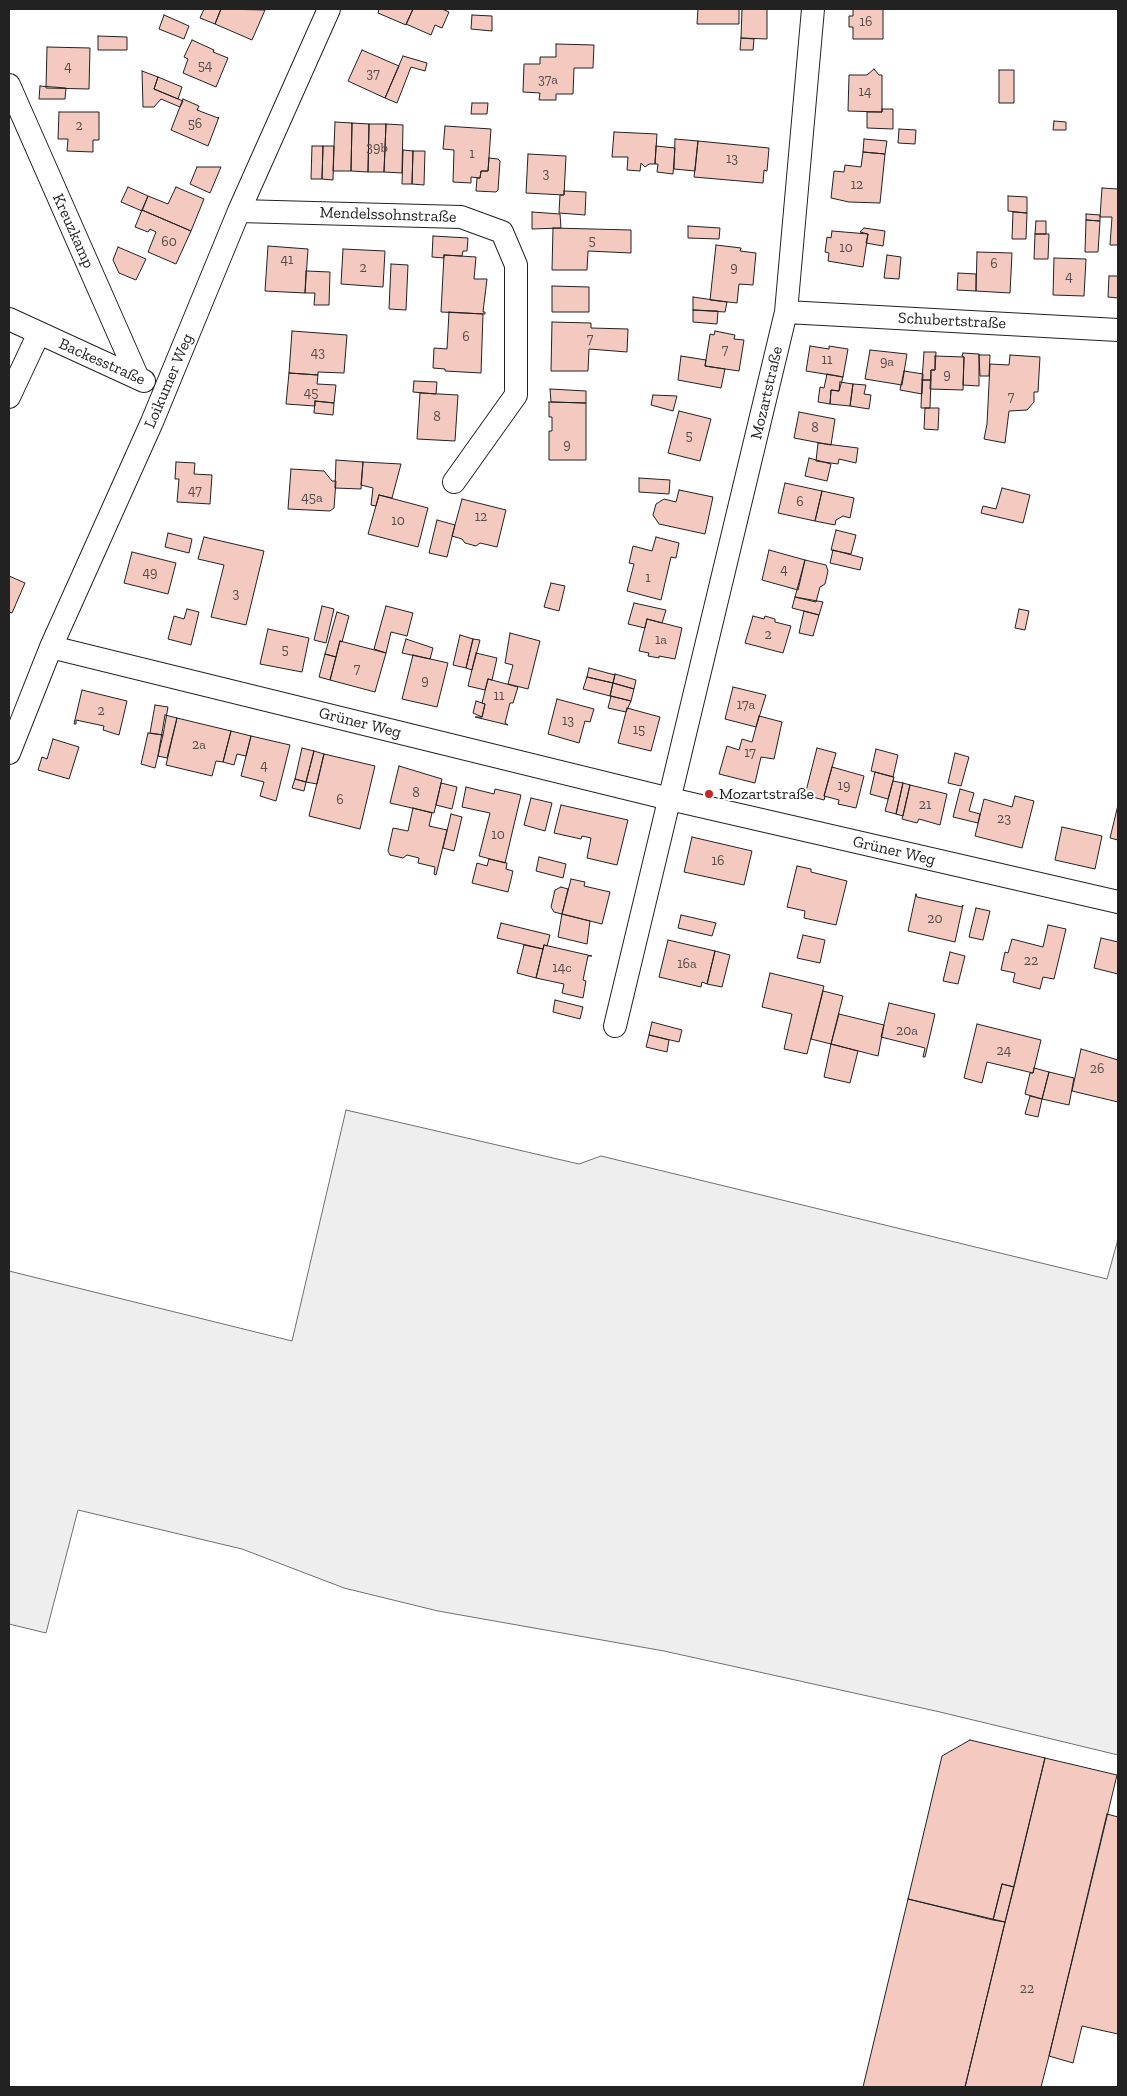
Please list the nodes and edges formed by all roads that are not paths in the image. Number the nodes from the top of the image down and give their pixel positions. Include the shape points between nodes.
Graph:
1 (329, 9) edge
2 (813, 9) edge
3 (9, 84) edge
4 (239, 211) junction
5 (786, 312) junction
6 (9, 319) edge
7 (1118, 330) edge
8 (39, 333) junction
9 (138, 378) junction
10 (165, 390) junction
11 (9, 397) edge
12 (454, 482) dead end
13 (50, 647) junction
14 (15, 720) edge
15 (9, 753) edge
16 (670, 799) junction
17 (1118, 902) edge
18 (615, 1026) dead end

1 - 4 street, Loikumer Weg
2 - 5 street, Mozartstraße
3 - 9 street, Kreuzkamp
4 - 10 street, Loikumer Weg
4 - 12 street, Mendelssohnstraße via 461,217 502,232 516,265 516,395
5 - 7 street, Schubertstraße
5 - 16 street, Mozartstraße
6 - 8 street, Backesstraße
8 - 9 street, Backesstraße
8 - 11 street, Backesstraße
9 - 10 street, Backesstraße
10 - 13 street, Loikumer Weg
13 - 14 street, Loikumer Weg
13 - 16 street, Grüner Weg
14 - 15 street, Loikumer Weg
16 - 17 street, Grüner Weg
16 - 18 street

